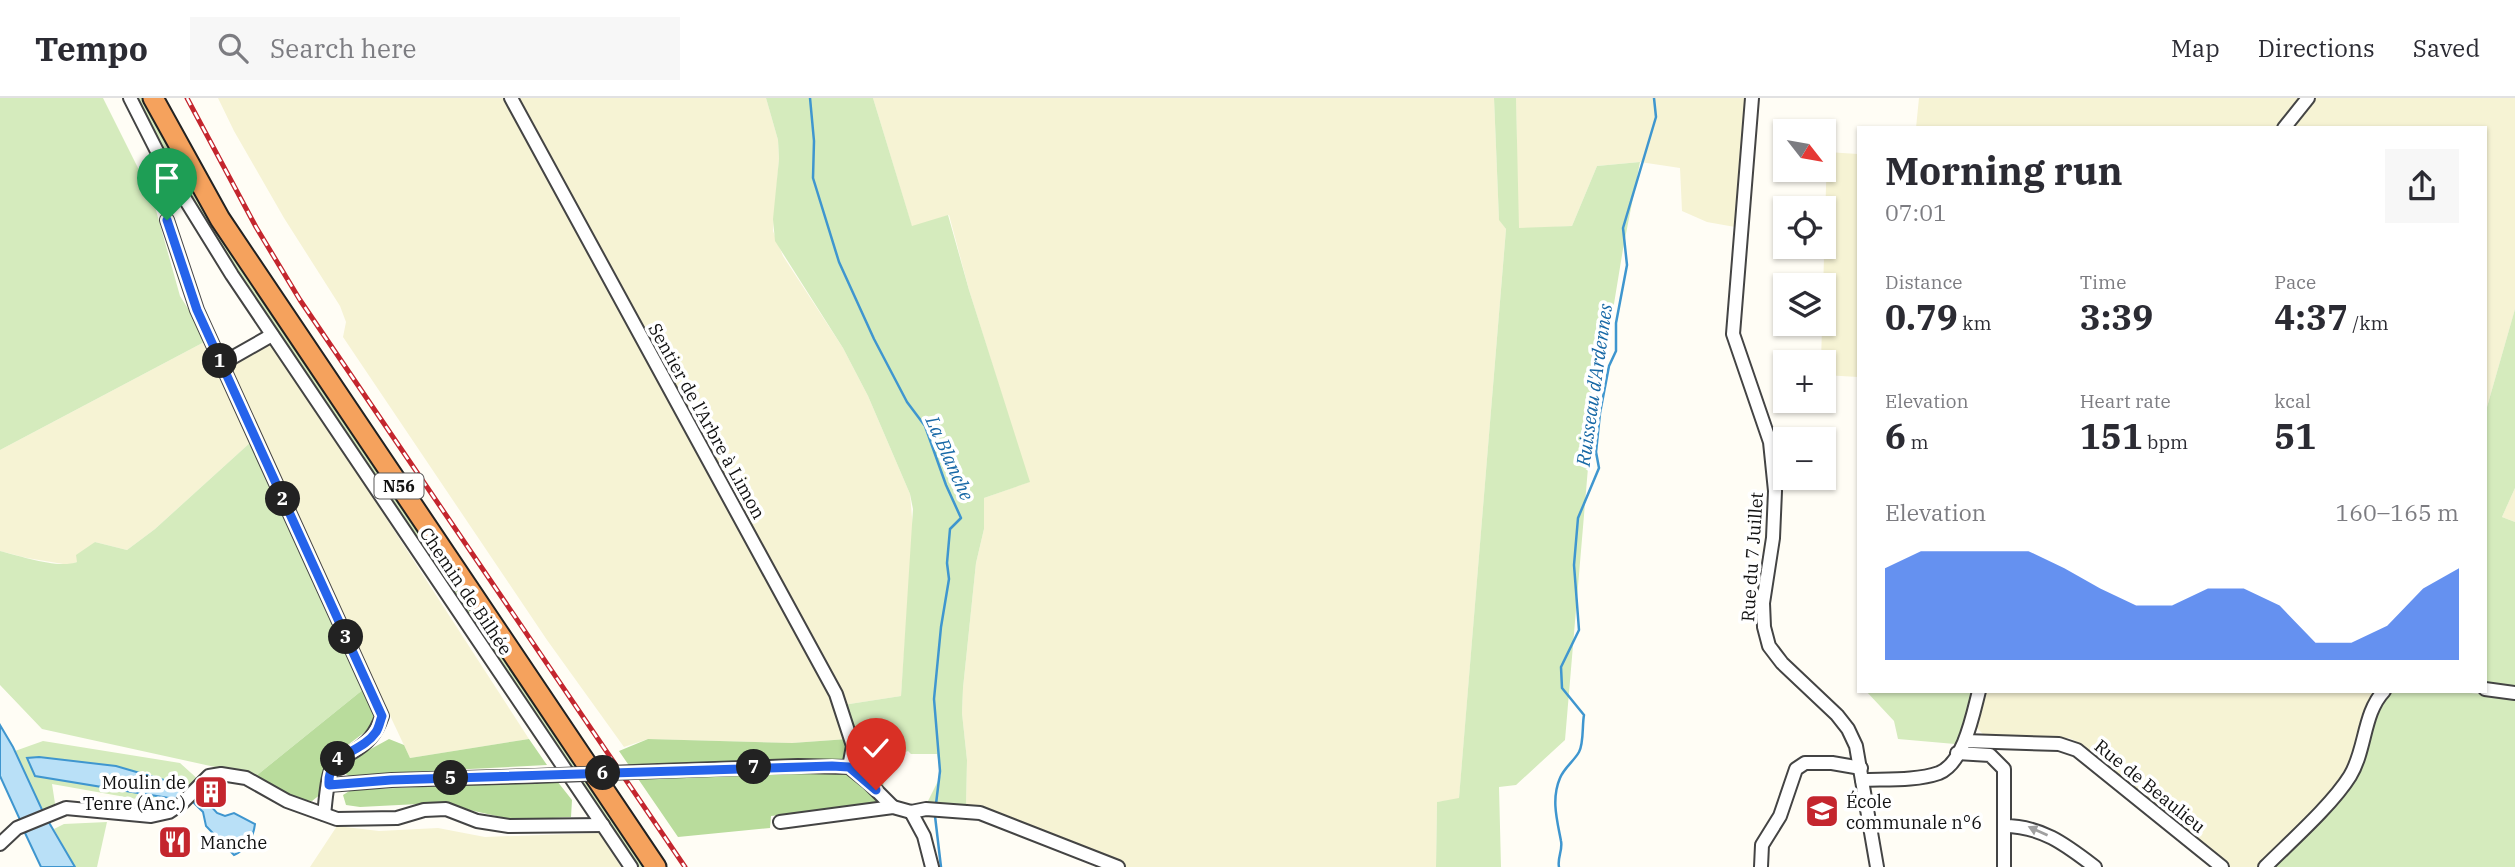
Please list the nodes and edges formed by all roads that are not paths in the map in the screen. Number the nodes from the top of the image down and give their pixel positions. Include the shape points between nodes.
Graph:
1 (130, 98) edge
2 (153, 98) edge
3 (511, 98) edge
4 (1752, 98) edge
5 (2308, 98) edge
6 (2286, 126) edge
7 (167, 220) dead end
8 (272, 335) junction
9 (221, 363) junction
10 (2487, 689) edge
11 (1978, 693) edge
12 (2383, 693) edge
13 (2515, 693) edge
14 (1965, 741) junction
15 (1957, 753) junction
16 (849, 767) junction
17 (1861, 774) junction
18 (329, 785) junction
19 (893, 807) junction
20 (911, 812) junction
21 (324, 814) junction
22 (780, 822) dead end
23 (603, 825) junction
24 (2004, 825) junction
25 (0, 844) edge
26 (631, 867) edge
27 (656, 867) edge
28 (932, 867) edge
29 (1118, 867) edge
30 (1761, 867) edge
31 (1877, 867) edge
32 (2004, 867) edge
33 (2095, 867) edge
34 (2222, 867) edge
35 (2265, 867) edge

1 - 8 street, Chemin de Bilhée via 164,165
2 - 27 highway, N56 via 228,231
3 - 16 street, Sentier de l'Arbre à Limon via 836,694 853,746
4 - 17 street, Rue du 7 Juillet via 1733,334 1772,454 1773,538 1764,627 1769,646 1782,663 1848,729
5 - 6 street
7 - 9 street via 197,310
8 - 9 street
8 - 23 street, Chemin de Bilhée
9 - 18 street via 382,716 377,732 336,761
10 - 13 street
11 - 14 street
12 - 35 street via 2374,705 2359,760 2349,778
14 - 15 street
14 - 34 street, Rue de Beaulieu via 2059,744 2077,750
15 - 17 street via 1940,773
15 - 24 street via 1990,755 2004,769
16 - 18 street, bridge via 798,765
16 - 19 street
17 - 30 street via 1832,763 1805,763 1796,769 1780,816 1762,845
17 - 31 street, Rue du 7 Juillet
18 - 21 street
19 - 20 street
19 - 22 street
20 - 28 street
20 - 29 street via 980,813
21 - 23 street via 337,820 446,810 509,826
21 - 25 street via 287,801 247,778 228,774 209,776 169,812 151,816 66,808 22,826
23 - 26 street, Chemin de Bilhée
24 - 32 street
33 -> 24 street via 2064,843 2025,826

